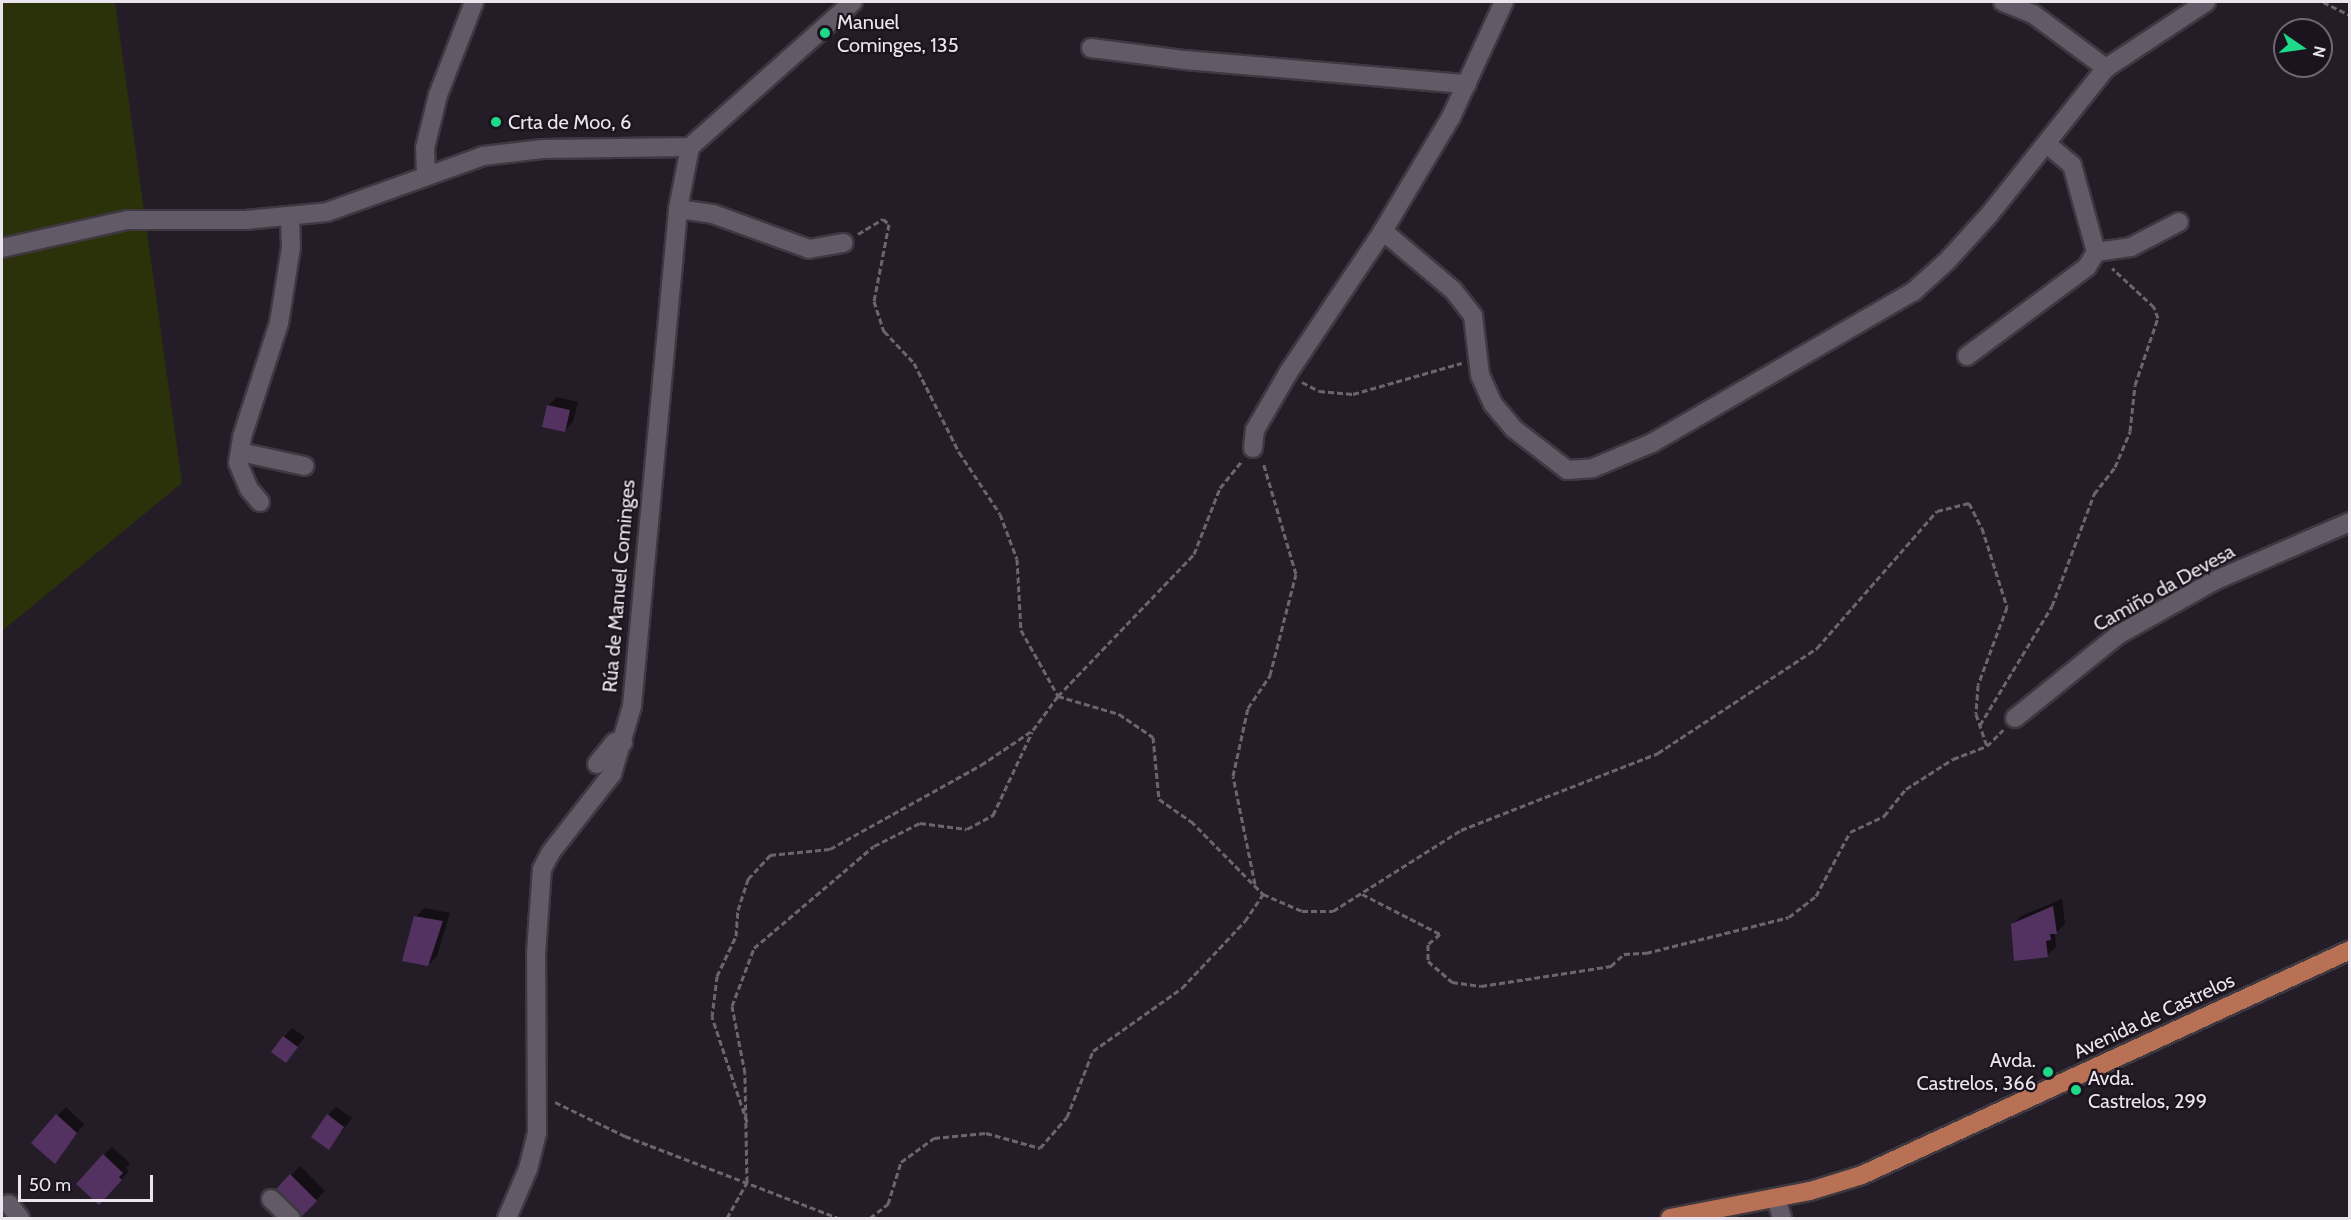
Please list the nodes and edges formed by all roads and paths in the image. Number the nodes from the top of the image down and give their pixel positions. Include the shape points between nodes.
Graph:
1 (474, 2) edge
2 (853, 2) edge
3 (1504, 2) edge
4 (2003, 2) edge
5 (2206, 2) edge
6 (2323, 2) edge
7 (2349, 15) edge
8 (1091, 48) dead end
9 (2106, 68) junction
10 (1467, 84) junction
11 (2048, 145) junction
12 (690, 147) junction
13 (426, 174) junction
14 (678, 209) junction
15 (290, 217) junction
16 (2180, 222) dead end
17 (1383, 231) junction
18 (843, 243) joint
19 (2, 248) edge
20 (2096, 252) junction
21 (1967, 356) dead end
22 (1479, 361) junction
23 (1288, 373) junction
24 (1253, 448) junction
25 (240, 452) junction
26 (306, 466) dead end
27 (260, 502) dead end
28 (2349, 522) edge
29 (1058, 696) junction
30 (2015, 718) joint
31 (1980, 725) junction
32 (1033, 730) junction
33 (623, 743) junction
34 (1987, 746) junction
35 (597, 764) dead end
36 (1255, 886) junction
37 (1263, 894) junction
38 (1362, 894) junction
39 (2349, 950) edge
40 (538, 1096) junction
41 (747, 1122) junction
42 (747, 1182) junction
43 (271, 1199) dead end
44 (1776, 1199) junction
45 (9, 1204) dead end
46 (20, 1218) edge
47 (291, 1218) edge
48 (507, 1218) edge
49 (727, 1218) edge
50 (839, 1218) edge
51 (870, 1218) edge
52 (1670, 1218) edge
53 (1782, 1218) edge

1 - 13 street via 438,95 425,148
2 - 12 street
3 - 10 street
4 - 9 street via 2033,14
5 - 9 street
6 - 7 path
8 - 10 street
9 - 11 street
10 - 17 street
11 - 20 street via 2072,165
11 - 22 street via 1948,260 1912,292 1652,442 1593,468 1567,470 1514,429 1493,404 1480,375
12 - 13 street via 543,149 483,156
12 - 14 street, Rúa de Manuel Cominges
13 - 15 street via 346,207
14 - 18 street via 713,214 809,249
14 - 33 street, Rúa de Manuel Cominges via 632,706
15 - 19 street via 127,220
15 - 25 street via 291,247 279,323
16 - 20 street via 2130,247
17 - 22 street via 1453,290 1473,316
17 - 23 street
18 - 29 path via 883,219 889,224 874,301 884,331 914,363 959,452 1000,514 1017,559 1021,630
20 - 21 street via 2087,267
20 - 31 path via 2154,307 2158,318 2135,385 2130,431 2115,467 2094,494 2052,606
22 - 23 path via 1448,364 1353,394 1319,392
23 - 24 street via 1255,430
24 - 29 path via 1220,488 1194,554
24 - 36 path via 1263,463 1296,574 1270,675 1248,708 1233,776
25 - 26 street
25 - 27 street via 238,463 249,489
28 - 30 street, Camiño da Devesa via 2214,581 2118,635
29 - 32 path
29 - 36 path via 1119,714 1153,737 1159,799 1191,821
30 - 34 path
31 - 34 path
31 - 38 path via 1976,714 1978,685 2007,607 1982,528 1969,503 1937,511 1817,648 1658,753 1461,830
32 - 41 path via 993,815 967,829 920,823 874,846 754,948 732,1006 745,1073
32 - 41 path via 981,765 830,849 770,855 748,879 738,909 736,936 717,975 712,1017
33 - 35 street via 615,742
33 - 40 street, Rúa de Manuel Cominges via 612,774 542,869 537,954
34 - 38 path via 1953,759 1906,789 1884,816 1850,832 1816,896 1789,917 1646,953 1624,954 1611,966 1481,986 1452,982 1428,961 1428,944 1440,934
36 - 37 path
37 - 38 path via 1302,911 1333,911
37 - 51 path via 1245,921 1182,988 1093,1051 1067,1117 1040,1148 986,1133 934,1138 902,1162 888,1204
39 - 44 main road, Avenida de Castrelos via 1891,1163 1843,1182
40 - 42 path via 625,1137
40 - 48 street, Rúa de Manuel Cominges via 533,1153
41 - 42 path
42 - 49 path
42 - 50 path
43 - 47 street
44 - 52 main road, Avenida de Castrelos
44 - 53 street
45 - 46 street

